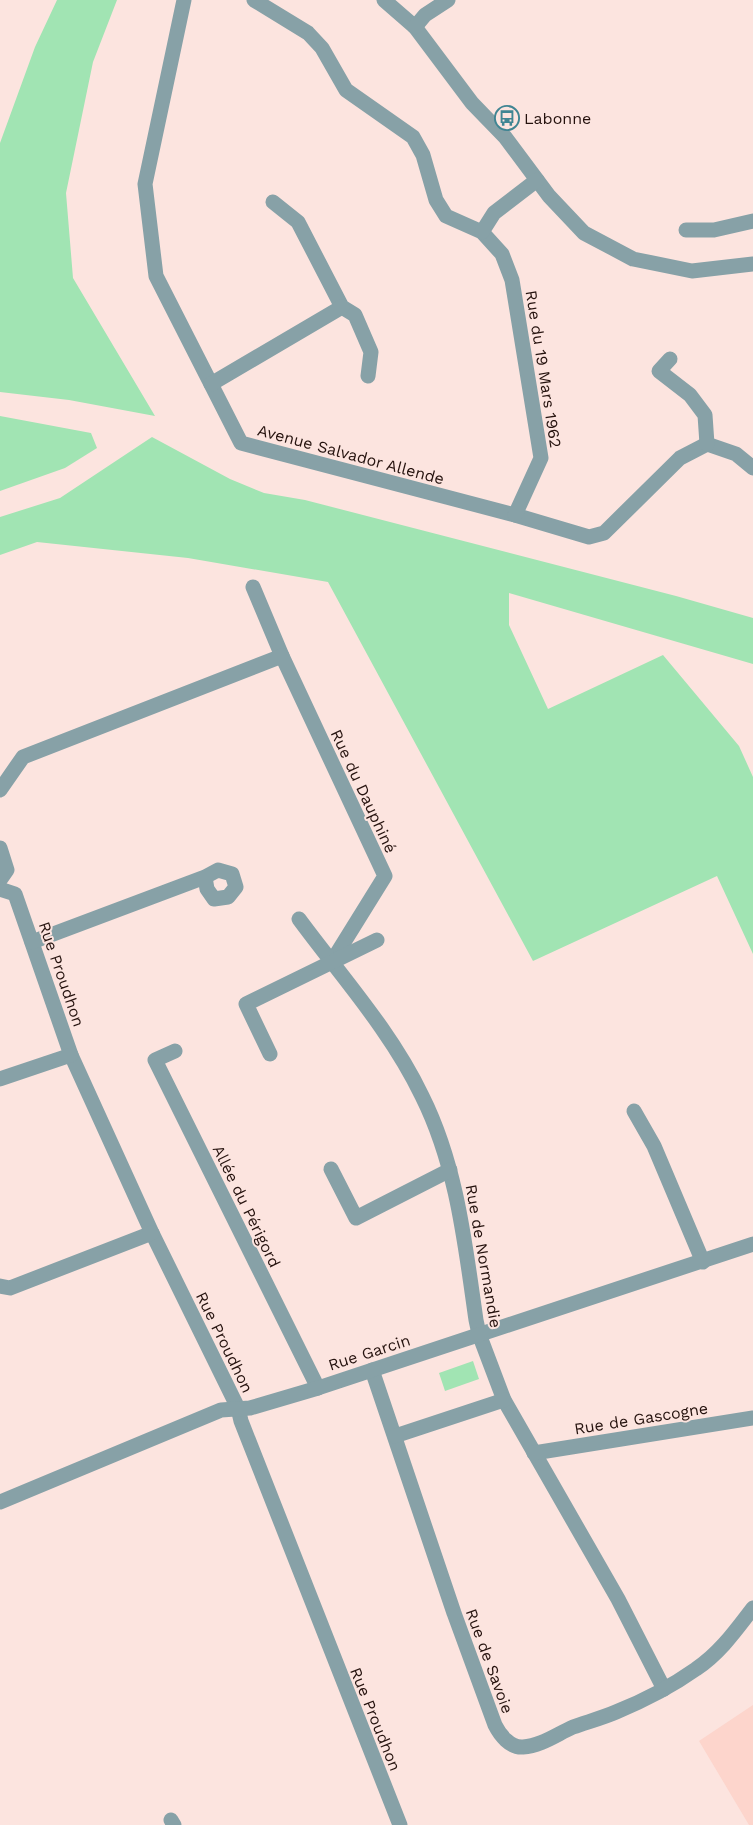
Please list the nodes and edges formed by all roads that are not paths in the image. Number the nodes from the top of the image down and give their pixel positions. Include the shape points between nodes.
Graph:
1 (184, 0) edge
2 (254, 0) edge
3 (384, 0) edge
4 (448, 0) edge
5 (415, 27) junction
6 (537, 180) junction
7 (273, 202) dead end
8 (753, 221) edge
9 (686, 230) dead end
10 (482, 232) junction
11 (753, 264) edge
12 (342, 307) junction
13 (670, 360) dead end
14 (368, 376) dead end
15 (211, 384) junction
16 (707, 444) junction
17 (753, 468) edge
18 (515, 515) junction
19 (253, 587) dead end
20 (282, 656) junction
21 (0, 790) edge
22 (0, 848) edge
23 (205, 877) dead end
24 (0, 880) edge
25 (0, 889) edge
26 (299, 919) dead end
27 (377, 940) dead end
28 (32, 942) junction
29 (331, 963) junction
30 (175, 1051) dead end
31 (270, 1054) dead end
32 (71, 1055) junction
33 (0, 1079) edge
34 (634, 1111) dead end
35 (331, 1169) dead end
36 (450, 1170) junction
37 (152, 1233) junction
38 (753, 1244) edge
39 (703, 1262) junction
40 (0, 1286) edge
41 (479, 1334) junction
42 (372, 1370) junction
43 (318, 1388) junction
44 (504, 1400) junction
45 (238, 1408) junction
46 (753, 1418) edge
47 (395, 1436) junction
48 (534, 1453) junction
49 (0, 1502) edge
50 (753, 1608) edge
51 (664, 1689) junction
52 (400, 1825) edge

1 - 15 street, Avenue Salvador Allende via 145,184 156,276
2 - 10 street via 308,33 322,48 346,90 413,137 423,155 436,200 446,216
3 - 5 street
4 - 5 street
5 - 6 street via 472,103 505,137
6 - 10 street via 494,213
6 - 11 street via 584,233 633,259 692,271
7 - 12 street via 298,222
8 - 9 street via 714,230
10 - 18 street, Rue du 19 Mars 1962 via 502,254 512,280 541,458
12 - 14 street via 355,316 371,352
12 - 15 street
13 - 16 street via 659,371 690,395 705,415
15 - 18 street, Avenue Salvador Allende via 241,443
16 - 17 street via 736,454
16 - 18 street, Avenue Salvador Allende via 680,458 604,533 589,537
19 - 20 street, Rue du Dauphiné
20 - 21 street via 23,756
20 - 29 street, Rue du Dauphiné via 385,876
22 - 24 street via 7,870
23 - 28 street
25 - 28 street, Rue Proudhon via 15,894
26 - 29 street, Rue de Normandie
27 - 29 street
28 - 32 street, Rue Proudhon
29 - 31 street via 246,1004
29 - 36 street, Rue de Normandie via 386,1034 422,1096
30 - 43 street, Allée du Périgord via 155,1060
32 - 33 street
32 - 37 street, Rue Proudhon
34 - 39 street via 654,1146
35 - 36 street via 356,1218 366,1219
36 - 41 street, Rue de Normandie via 463,1228
37 - 40 street via 10,1288
37 - 45 street, Rue Proudhon
38 - 39 street, Rue Garcin
39 - 41 street, Rue Garcin
41 - 42 street, Rue Garcin
41 - 44 street, Rue de Normandie
42 - 43 street, Rue Garcin
42 - 47 street, Rue de Savoie
43 - 45 street, Rue Garcin via 250,1408
44 - 47 street
44 - 48 street, Rue de Normandie
45 - 49 street, Rue Garcin via 221,1410
45 - 52 street, Rue Proudhon
46 - 48 street, Rue de Gascogne
47 - 51 street, Rue de Savoie via 454,1613 501,1736 521,1748 536,1745
48 - 51 street, Rue de Normandie via 618,1598
50 - 51 street, Rue de Savoie via 726,1643 697,1668

